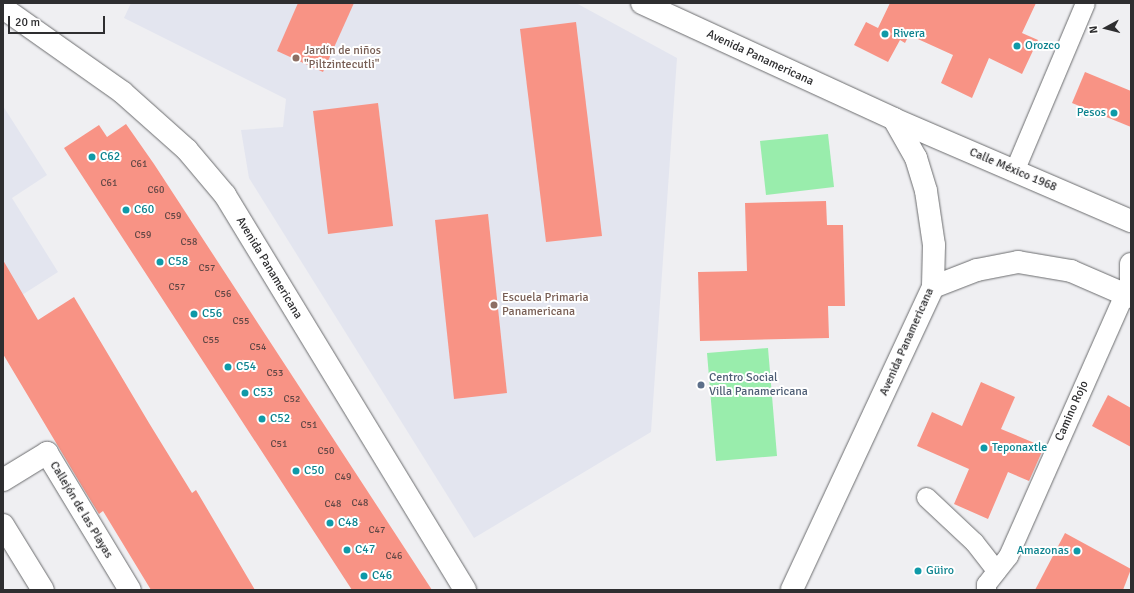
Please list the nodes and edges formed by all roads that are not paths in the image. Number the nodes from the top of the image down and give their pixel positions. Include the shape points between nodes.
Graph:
1 (642, 3) edge
2 (1085, 3) edge
3 (3, 8) edge
4 (894, 119) junction
5 (1014, 170) junction
6 (1131, 221) edge
7 (1131, 264) edge
8 (933, 287) junction
9 (1129, 292) edge
10 (3, 480) edge
11 (926, 497) dead end
12 (3, 525) edge
13 (996, 570) junction
14 (43, 590) edge
15 (130, 590) edge
16 (465, 590) edge
17 (792, 590) edge
18 (986, 590) edge

1 - 4 street, Avenida Panamericana
2 - 5 street
3 - 16 street, Avenida Panamericana via 122,92 187,150 225,196
4 - 5 street, Calle México 1968
4 - 8 street, Avenida Panamericana via 916,158 926,191 934,245
5 - 6 street, Calle México 1968
7 - 9 street
8 - 9 street via 977,270 1018,262 1071,271
8 - 17 street, Avenida Panamericana
9 - 13 street, Camino Rojo via 1008,556
10 - 15 street, Callejón de las Playas via 47,453
11 - 13 street via 974,542
12 - 14 street
13 - 18 street, Camino Rojo via 986,584

